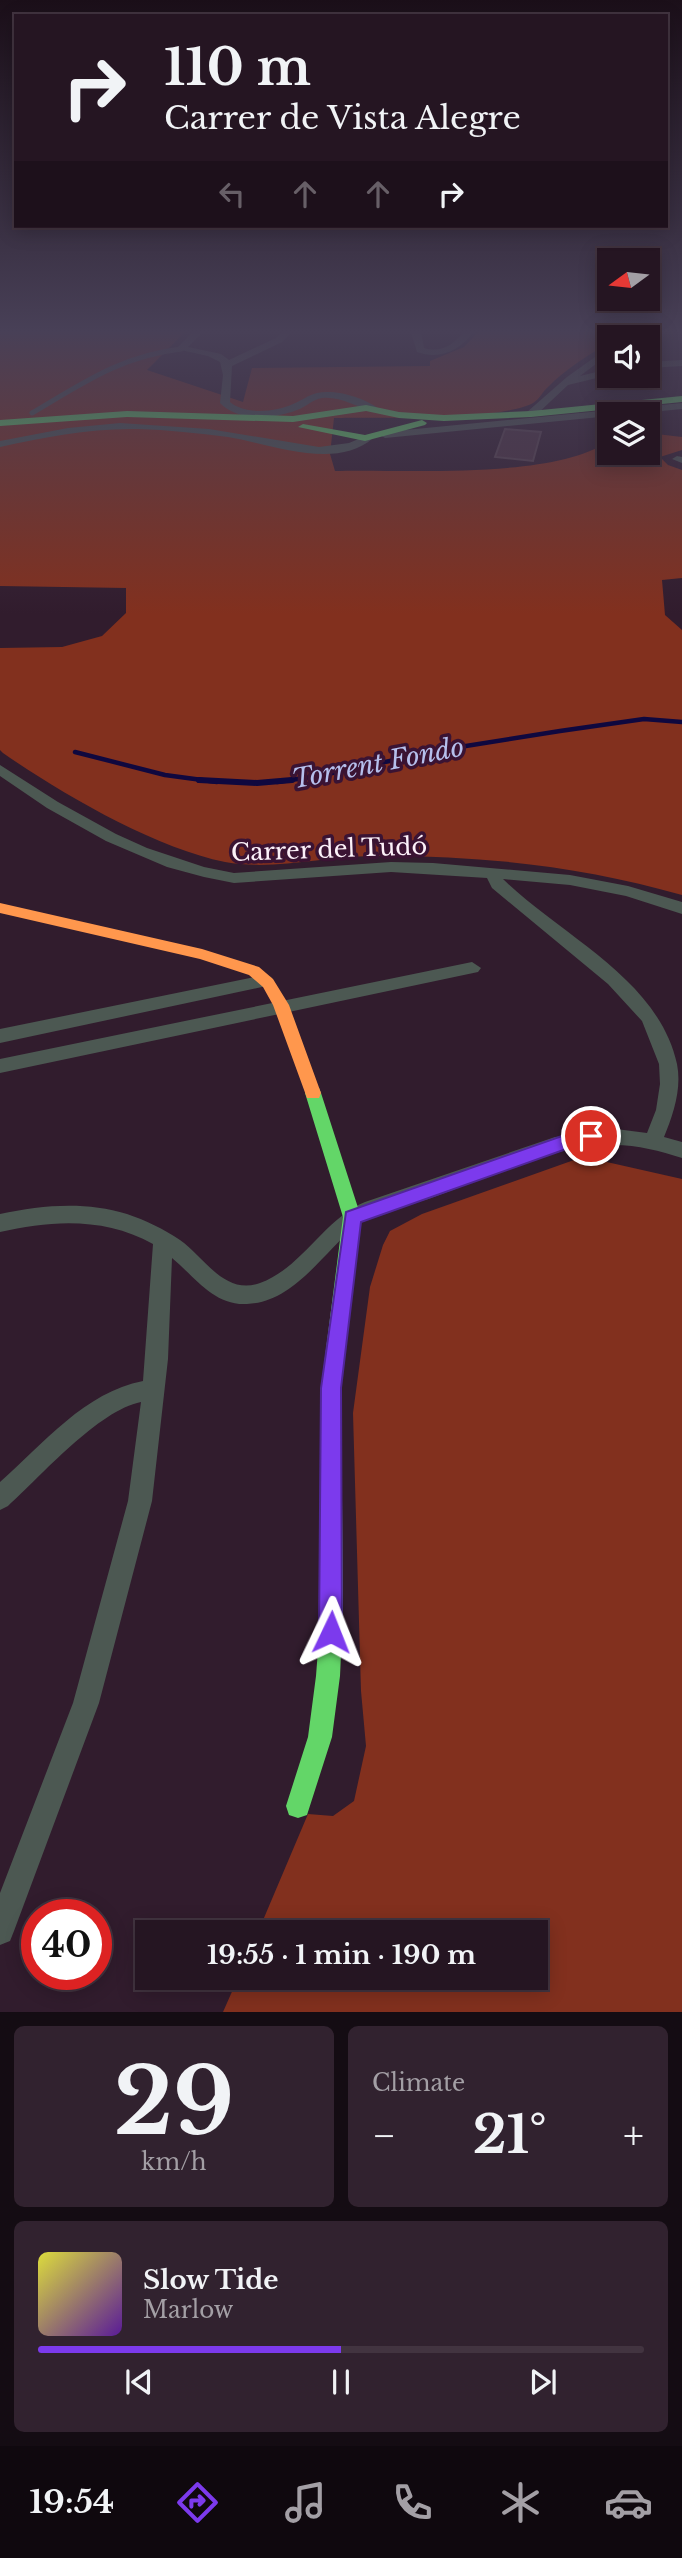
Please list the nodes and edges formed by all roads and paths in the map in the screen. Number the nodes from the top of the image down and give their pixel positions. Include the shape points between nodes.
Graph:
1 (233, 426) edge
2 (332, 426) edge
3 (393, 426) edge
4 (413, 426) edge
5 (463, 426) edge
6 (338, 433) junction
7 (381, 434) junction
8 (0, 444) edge
9 (324, 449) junction
10 (0, 769) edge
11 (492, 873) junction
12 (0, 908) edge
13 (682, 908) edge
14 (472, 968) dead end
15 (265, 981) junction
16 (282, 1009) junction
17 (0, 1036) edge
18 (0, 1066) edge
19 (653, 1141) junction
20 (682, 1150) edge
21 (352, 1217) junction
22 (0, 1223) edge
23 (163, 1241) junction
24 (153, 1389) junction
25 (0, 1498) edge
26 (298, 1805) dead end
27 (0, 1931) edge

1 - 6 main road
2 - 6 main road
3 - 7 main road
4 - 7 main road
5 - 7 street
6 - 7 main road
6 - 9 street via 337,441
7 - 9 street via 352,446
8 - 9 street via 82,429 136,426 215,432
10 - 11 street, Carrer del Tudó via 107,835 212,875 234,878 391,867
11 - 13 street, Carrer del Tudó via 603,886
11 - 19 street via 498,884 614,980 650,1018 668,1063 669,1084
12 - 15 main road via 236,963
14 - 16 street
15 - 16 main road
15 - 17 street
16 - 18 street
16 - 21 main road via 330,1139
19 - 20 street
19 - 21 street via 615,1135 568,1141
21 - 23 street via 283,1279 263,1293 245,1296 218,1289
21 - 26 main road via 331,1388 328,1676 320,1737
22 - 23 street via 36,1216 97,1216 126,1222
23 - 24 street
24 - 25 street via 122,1395 97,1410
24 - 27 street via 140,1501 120,1584 86,1703

